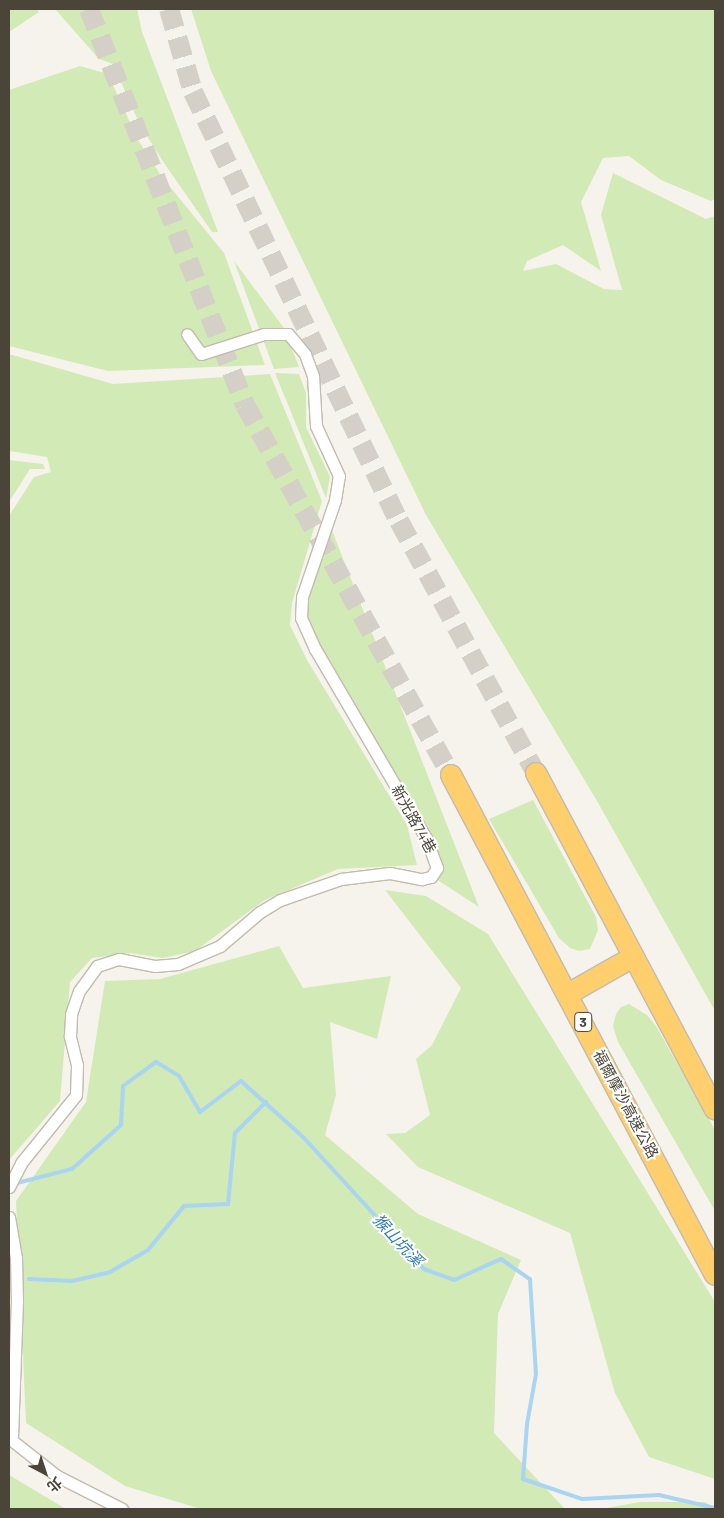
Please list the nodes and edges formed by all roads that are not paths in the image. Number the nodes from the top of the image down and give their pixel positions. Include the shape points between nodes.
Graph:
1 (187, 334) dead end
2 (536, 773) tunnel mouth
3 (451, 775) tunnel mouth
4 (633, 958) junction
5 (568, 994) junction
6 (715, 1109) edge
7 (10, 1183) edge
8 (9, 1217) edge
9 (715, 1274) edge
10 (10, 1439) edge
11 (122, 1509) edge

1 - 7 street, 新光路74巷 via 201,354 264,334 288,334 304,354 313,376 316,426 339,476 335,500 302,597 301,618 315,649 426,838 437,868 431,877 422,879 390,873 341,879 280,900 260,912 220,946 178,964 155,966 119,960 97,966 79,992 71,1014 70,1036 77,1065 76,1095
2 - 4 highway
3 - 5 highway, 福爾摩沙高速公路 / 3
4 - 5 highway
4 - 6 highway
5 - 9 highway, 福爾摩沙高速公路 / 3
8 - 10 street via 16,1258 17,1293
10 - 11 street via 57,1476

